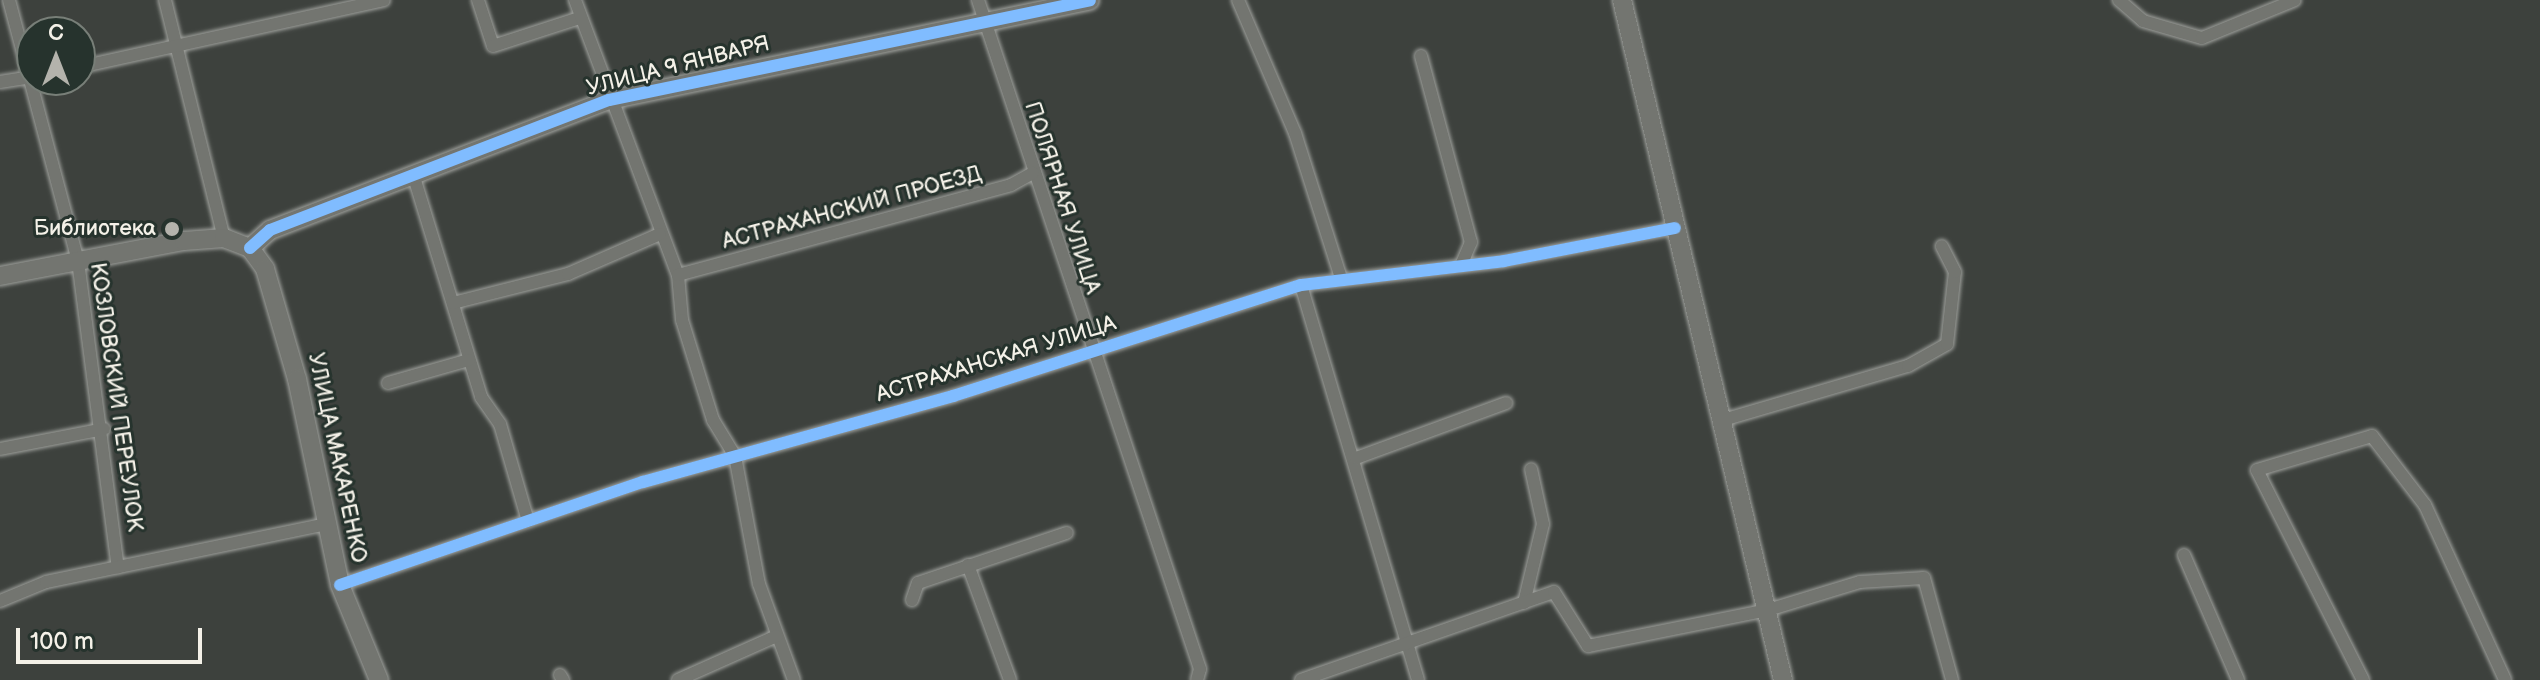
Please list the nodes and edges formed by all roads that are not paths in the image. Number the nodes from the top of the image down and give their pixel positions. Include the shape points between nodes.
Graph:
1 (9, 0) edge
2 (165, 0) edge
3 (384, 0) edge
4 (478, 0) edge
5 (575, 0) edge
6 (1090, 0) edge
7 (1238, 0) edge
8 (1622, 0) edge
9 (2119, 0) edge
10 (2295, 0) edge
11 (980, 9) edge
12 (579, 18) junction
13 (16, 24) edge
14 (179, 47) junction
15 (1421, 56) dead end
16 (96, 64) edge
17 (36, 96) edge
18 (609, 100) junction
19 (1033, 173) junction
20 (413, 174) junction
21 (1675, 228) junction
22 (660, 234) junction
23 (224, 238) junction
24 (1942, 246) dead end
25 (250, 248) junction
26 (78, 261) junction
27 (1461, 265) junction
28 (678, 275) junction
29 (1340, 275) junction
30 (0, 276) edge
31 (1301, 285) junction
32 (453, 303) junction
33 (1091, 352) junction
34 (469, 360) junction
35 (388, 383) dead end
36 (1506, 403) dead end
37 (1723, 420) junction
38 (104, 429) junction
39 (0, 449) edge
40 (735, 456) junction
41 (1356, 458) junction
42 (1531, 469) dead end
43 (528, 521) junction
44 (326, 524) junction
45 (1067, 533) dead end
46 (2184, 555) dead end
47 (968, 565) junction
48 (118, 567) junction
49 (340, 585) junction
50 (912, 600) dead end
51 (0, 601) edge
52 (1524, 603) junction
53 (1768, 610) junction
54 (777, 636) junction
55 (1405, 646) junction
56 (379, 680) edge
57 (678, 680) edge
58 (794, 680) edge
59 (1010, 680) edge
60 (1197, 680) edge
61 (1301, 680) edge
62 (1418, 680) edge
63 (1783, 680) edge
64 (1952, 680) edge
65 (2238, 680) edge
66 (2363, 680) edge
67 (2505, 680) edge

1 - 13 street, КОЗЛОВСКИЙ ПЕРЕУЛОК
2 - 14 street
3 - 14 street
4 - 12 street via 493,46
5 - 12 street
6 - 11 street, УЛИЦА 9 ЯНВАРЯ
7 - 29 street via 1295,133
8 - 21 street
9 - 10 street via 2143,21 2202,38
11 - 18 street, УЛИЦА 9 ЯНВАРЯ
11 - 19 street, ПОЛЯРНАЯ УЛИЦА
12 - 18 street
14 - 16 street
14 - 23 street
15 - 27 street via 1471,242
17 - 26 street, КОЗЛОВСКИЙ ПЕРЕУЛОК
18 - 20 street, УЛИЦА 9 ЯНВАРЯ
18 - 22 street
19 - 28 street, АСТРАХАНСКИЙ ПРОЕЗД via 1011,185
19 - 33 street, ПОЛЯРНАЯ УЛИЦА
20 - 25 street, УЛИЦА 9 ЯНВАРЯ via 270,230
20 - 32 street
21 - 27 street, АСТРАХАНСКАЯ УЛИЦА
21 - 37 street
22 - 28 street
22 - 32 street via 568,274
23 - 25 street
23 - 26 street
24 - 37 street via 1955,272 1947,344 1908,366
25 - 44 street, УЛИЦА МАКАРЕНКО via 265,269 297,379
26 - 30 street
26 - 38 street, КОЗЛОВСКИЙ ПЕРЕУЛОК
27 - 29 street, АСТРАХАНСКАЯ УЛИЦА
28 - 40 street via 697,372
29 - 31 street, АСТРАХАНСКАЯ УЛИЦА
31 - 33 street, АСТРАХАНСКАЯ УЛИЦА
31 - 41 street
32 - 34 street
33 - 40 street, АСТРАХАНСКАЯ УЛИЦА
33 - 60 street, ПОЛЯРНАЯ УЛИЦА via 1200,669
34 - 35 street
34 - 43 street via 481,397 500,424
36 - 41 street
37 - 53 street
38 - 39 street
38 - 48 street, КОЗЛОВСКИЙ ПЕРЕУЛОК
40 - 43 street, АСТРАХАНСКАЯ УЛИЦА
40 - 54 street via 759,584
41 - 55 street
42 - 52 street via 1543,524
43 - 49 street, АСТРАХАНСКАЯ УЛИЦА
44 - 48 street
44 - 49 street, УЛИЦА МАКАРЕНКО
45 - 47 street
46 - 65 street
47 - 50 street via 918,583
47 - 59 street
48 - 51 street
49 - 56 street, УЛИЦА МАКАРЕНКО
52 - 53 street via 1554,592 1588,646
52 - 55 street
53 - 63 street
53 - 64 street via 1860,582 1924,578
54 - 57 street
54 - 58 street
55 - 61 street
55 - 62 street
66 - 67 street via 2257,470 2372,436 2425,505

